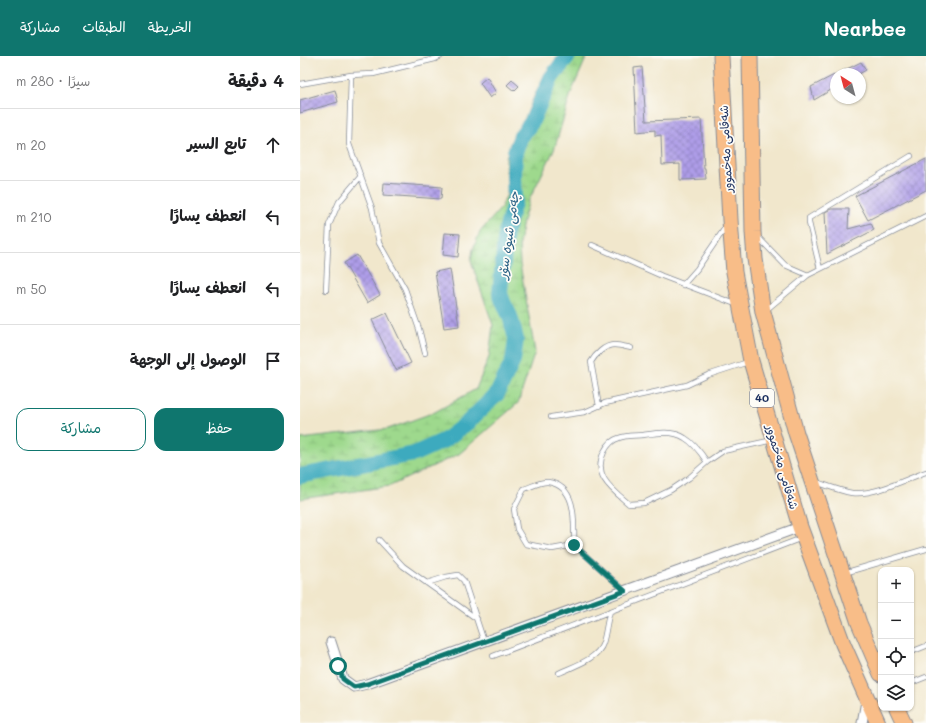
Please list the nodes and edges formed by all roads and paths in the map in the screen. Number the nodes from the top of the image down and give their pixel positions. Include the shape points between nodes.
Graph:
1 (441, 56) edge
2 (721, 56) edge
3 (750, 56) edge
4 (351, 75) junction
5 (300, 84) edge
6 (912, 156) dead end
7 (360, 176) junction
8 (926, 217) edge
9 (730, 220) junction
10 (753, 232) junction
11 (592, 245) dead end
12 (820, 269) junction
13 (808, 275) junction
14 (683, 285) junction
15 (326, 290) dead end
16 (740, 306) junction
17 (763, 312) junction
18 (631, 348) dead end
19 (425, 353) dead end
20 (751, 361) junction
21 (599, 406) junction
22 (551, 416) dead end
23 (796, 433) junction
24 (774, 440) junction
25 (707, 462) junction
26 (926, 472) edge
27 (811, 481) junction
28 (802, 532) junction
29 (379, 540) dead end
30 (574, 545) junction
31 (926, 549) edge
32 (843, 574) junction
33 (427, 583) junction
34 (625, 591) junction
35 (610, 611) junction
36 (477, 619) junction
37 (331, 642) dead end
38 (484, 642) junction
39 (926, 646) edge
40 (914, 651) edge
41 (493, 656) dead end
42 (878, 664) edge
43 (559, 673) dead end
44 (926, 677) edge
45 (914, 682) edge
46 (866, 699) junction
47 (898, 711) edge
48 (862, 723) edge
49 (878, 723) edge
50 (904, 723) edge

1 - 4 lane via 373,74
2 - 9 highway, شەقامی مەخموور / 40
3 - 10 highway, شەقامی مەخموور / 40
4 - 5 lane
4 - 7 lane via 348,144
6 - 12 lane via 809,218
7 - 15 lane via 339,202 329,225
7 - 19 lane via 372,208 379,243 405,289
8 - 12 lane
9 - 14 lane
9 - 16 highway, شەقامی مەخموور / 40 via 734,272
10 - 13 lane via 785,265
10 - 17 highway, شەقامی مەخموور / 40
11 - 14 lane
12 - 13 lane
13 - 17 lane
14 - 16 lane
16 - 20 highway, شەقامی مەخموور / 40
17 - 23 highway, شەقامی مەخموور / 40
18 - 21 lane via 613,345 594,356 591,362
20 - 21 lane via 687,385
20 - 24 highway, شەقامی مەخموور / 40
21 - 22 lane via 585,412
23 - 24 highway
23 - 27 highway, شەقامی مەخموور / 40
24 - 25 lane via 723,451
24 - 28 highway, شەقامی مەخموور / 40
25 - 25 lane via 698,448 685,438 674,433 652,434 618,438 607,445 601,457 600,474 610,488 629,504 644,503 677,486
26 - 27 lane via 864,493 851,493
27 - 32 highway, شەقامی مەخموور / 40
28 - 34 street
28 - 35 lane
28 - 46 highway, شەقامی مەخموور / 40 via 832,616
29 - 33 lane via 403,566
30 - 30 lane via 552,550 526,544 517,528 514,509 524,489 547,482 563,488 573,506
30 - 34 lane
31 - 32 lane
32 - 42 highway, شەقامی مەخموور / 40 via 859,623
33 - 36 lane
33 - 36 lane via 458,575 464,581
34 - 38 street
35 - 41 lane
35 - 43 lane via 603,644 597,652 587,660
36 - 38 lane
37 - 38 street via 343,679 354,687
39 - 40 lane
44 - 45 lane
46 - 48 street
46 - 49 highway, شەقامی مەخموور / 40
47 - 50 highway

